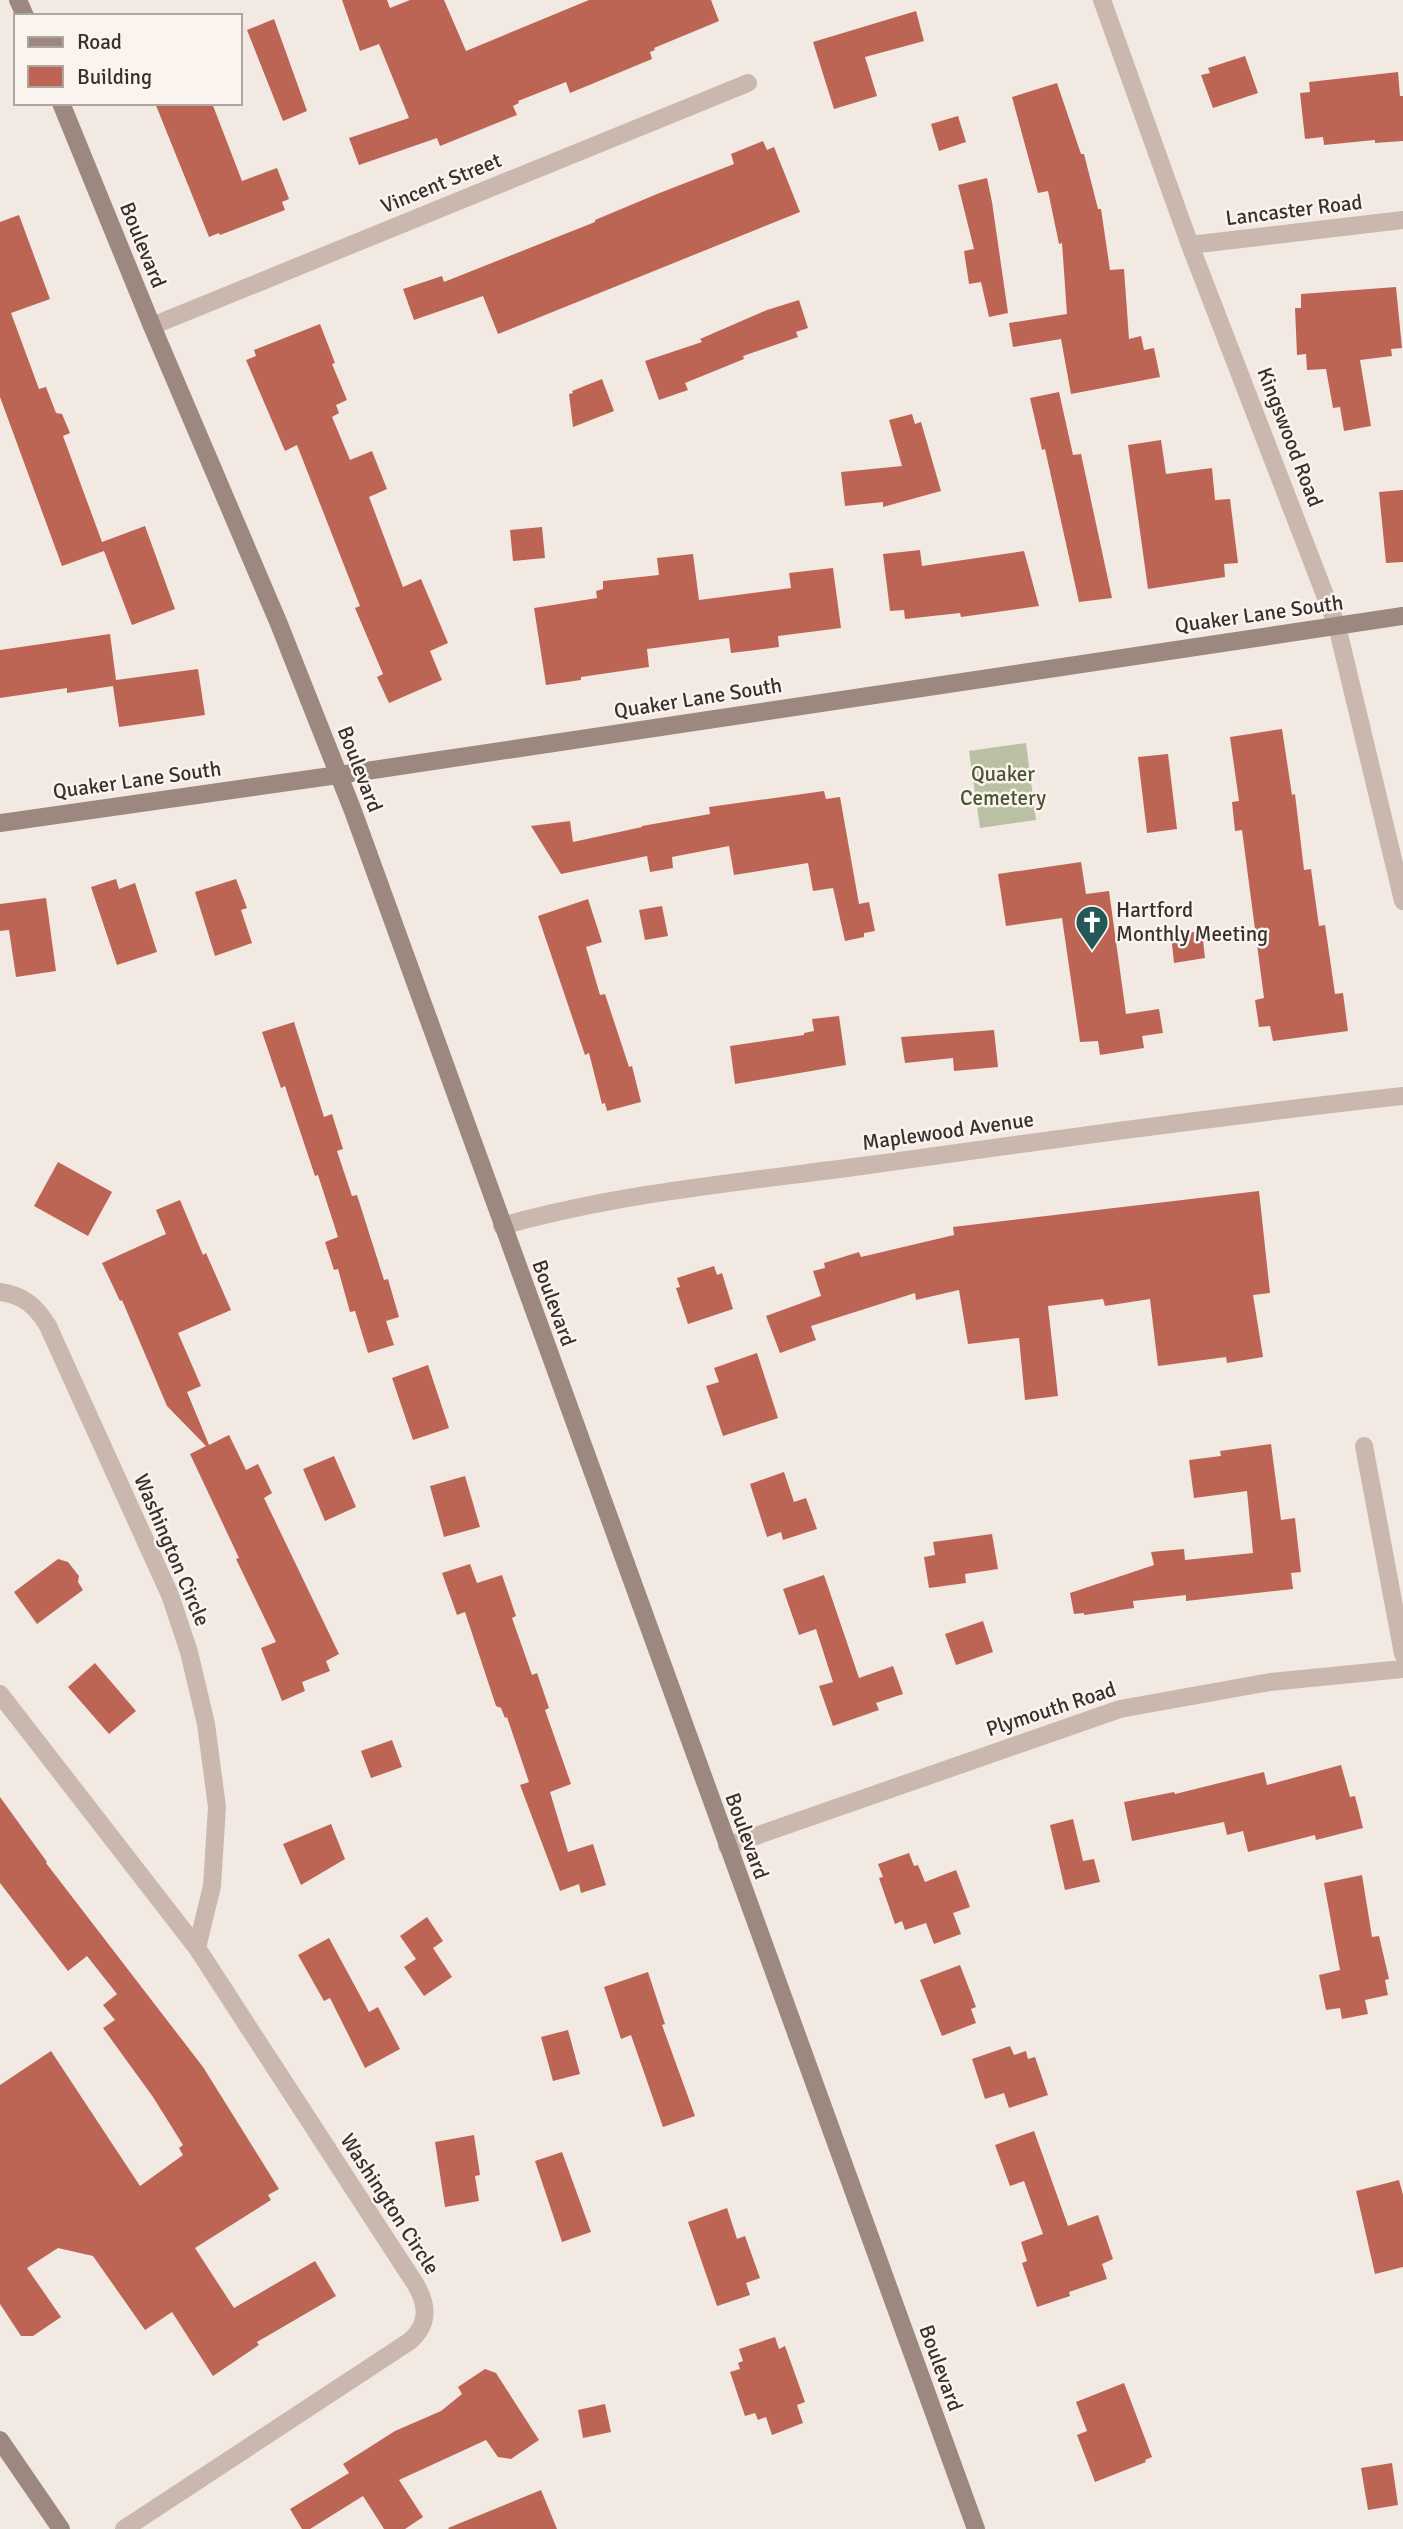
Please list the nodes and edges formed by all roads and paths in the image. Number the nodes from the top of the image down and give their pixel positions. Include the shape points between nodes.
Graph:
1 (1102, 0) edge
2 (748, 83) dead end
3 (62, 105) edge
4 (1403, 220) edge
5 (1190, 245) junction
6 (152, 326) junction
7 (1403, 616) edge
8 (1337, 626) junction
9 (338, 775) junction
10 (0, 823) edge
11 (1403, 901) edge
12 (1403, 1096) edge
13 (502, 1226) junction
14 (0, 1292) edge
15 (1364, 1446) dead end
16 (1403, 1654) edge
17 (1403, 1669) edge
18 (0, 1694) edge
19 (727, 1846) junction
20 (197, 1948) junction
21 (0, 2440) edge
22 (61, 2529) edge
23 (124, 2529) edge
24 (976, 2529) edge

1 - 5 street, Kingswood Road
2 - 6 street, Vincent Street
3 - 6 main road, Boulevard
4 - 5 street, Lancaster Road
5 - 8 street, Kingswood Road
6 - 9 main road, Boulevard
7 - 8 main road, Quaker Lane South
8 - 9 main road, Quaker Lane South
8 - 11 street, Kingswood Road
9 - 10 main road, Quaker Lane South
9 - 13 main road, Boulevard
12 - 13 street, Maplewood Avenue via 1198,1119 651,1195
13 - 19 main road, Boulevard
14 - 20 street, Washington Circle via 27,1300 48,1326 170,1595 190,1653 217,1807 212,1885
15 - 16 street
17 - 19 street, Plymouth Road via 1270,1682 1120,1709
18 - 20 street, Washington Circle
19 - 24 main road, Boulevard
20 - 23 street, Washington Circle via 419,2291 426,2307 425,2322 410,2341
21 - 22 main road

